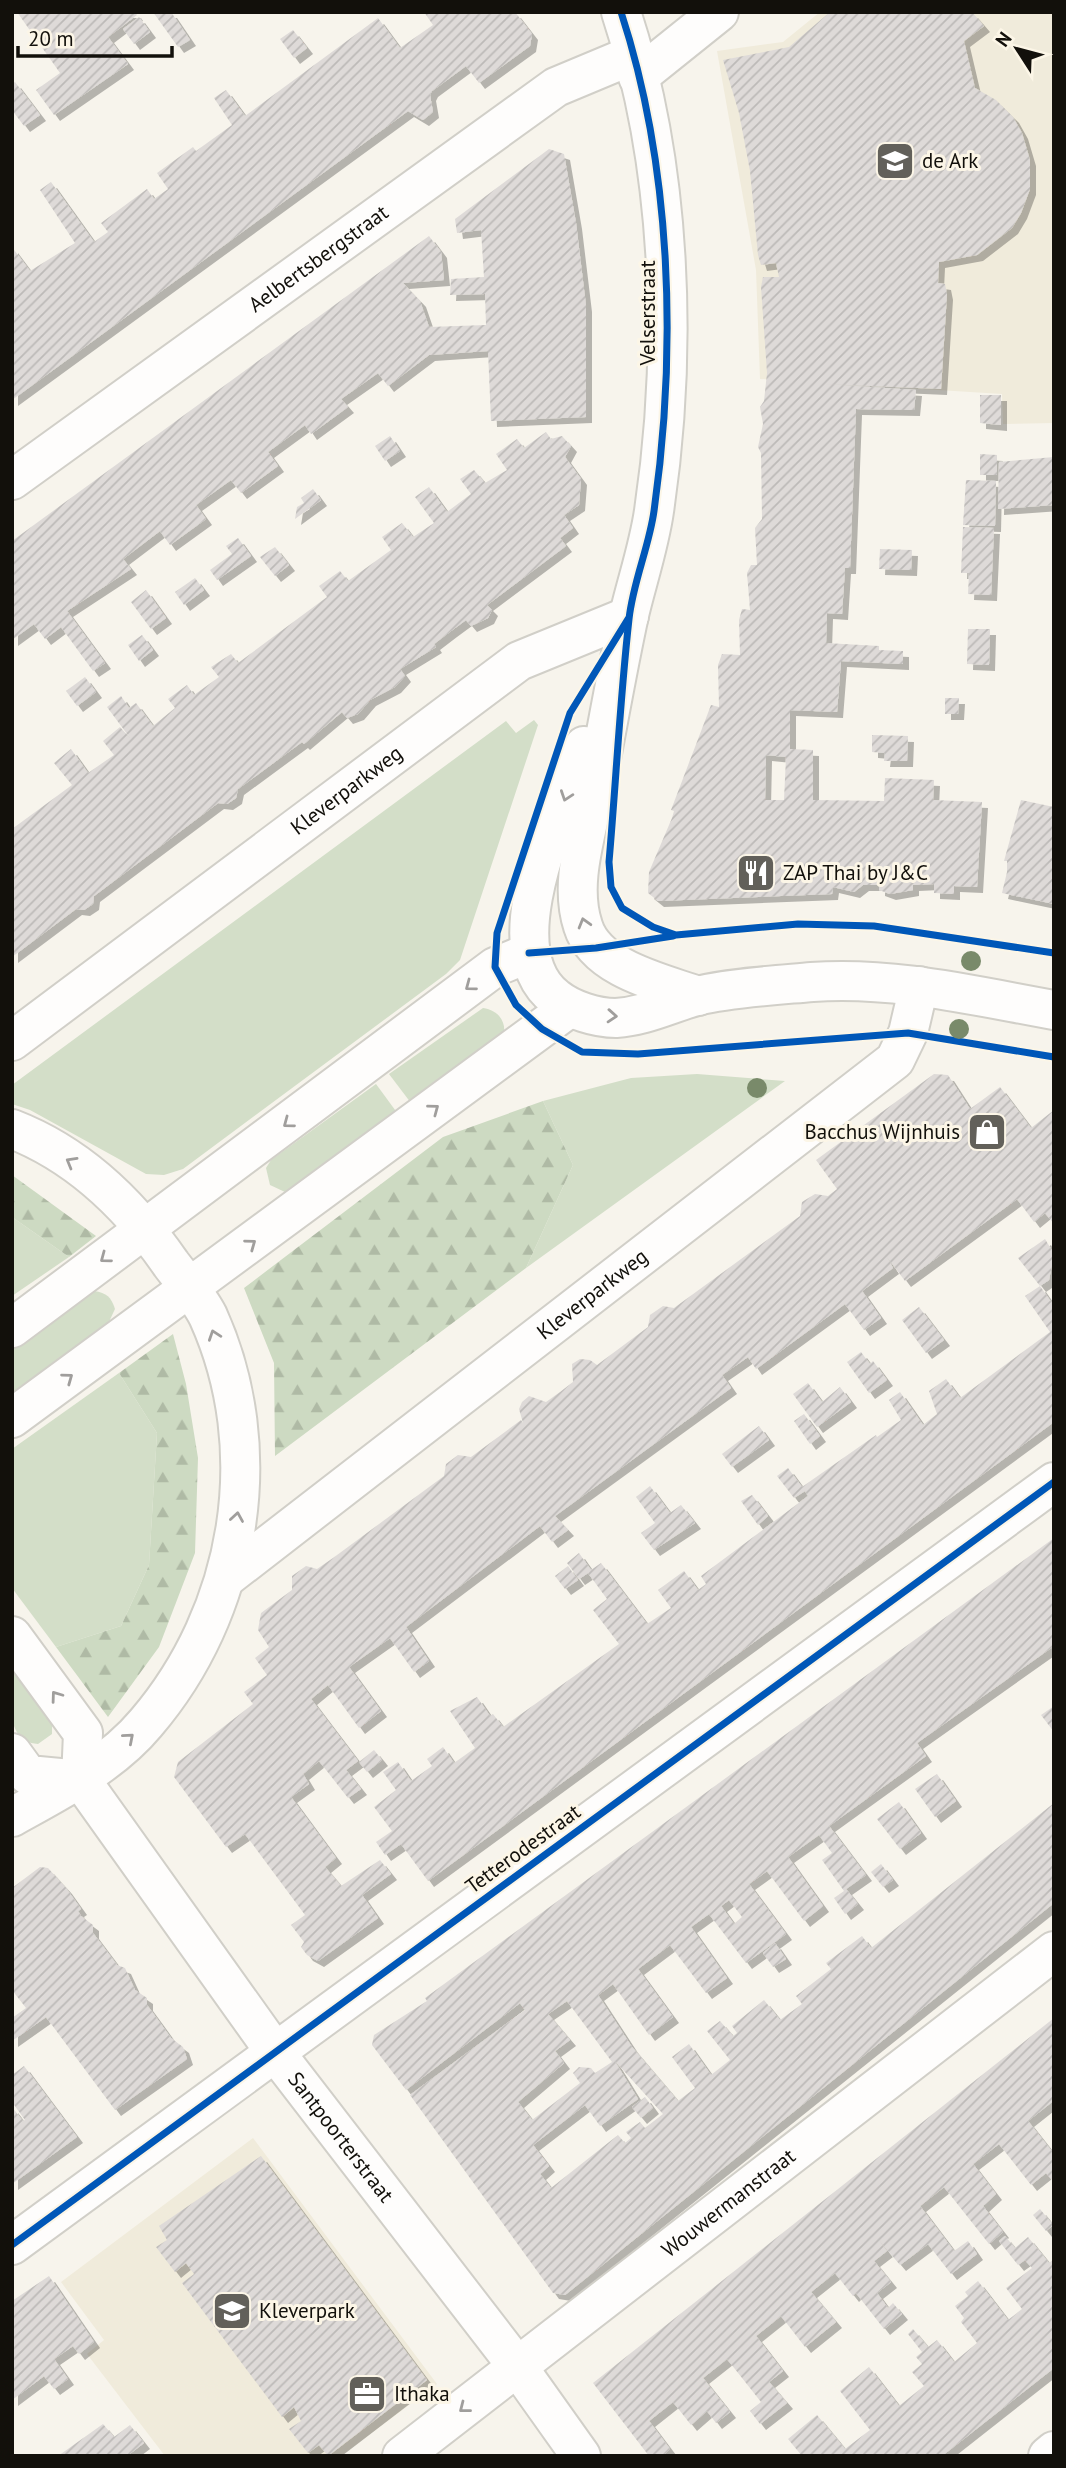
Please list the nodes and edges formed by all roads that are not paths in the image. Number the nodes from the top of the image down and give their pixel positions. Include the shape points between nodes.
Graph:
1 (621, 12) edge
2 (719, 12) edge
3 (637, 65) junction
4 (12, 480) edge
5 (629, 616) junction
6 (529, 953) junction
7 (919, 986) junction
8 (698, 996) junction
9 (569, 1008) junction
10 (1054, 1010) edge
11 (12, 1041) edge
12 (12, 1129) edge
13 (146, 1228) junction
14 (190, 1290) junction
15 (12, 1328) edge
16 (12, 1418) edge
17 (1054, 1482) edge
18 (227, 1577) junction
19 (12, 1636) edge
20 (12, 1753) edge
21 (81, 1780) junction
22 (12, 1817) edge
23 (1054, 1951) edge
24 (275, 2052) junction
25 (12, 2245) edge
26 (517, 2366) junction
27 (1054, 2451) edge
28 (402, 2456) edge
29 (581, 2456) edge
30 (1048, 2456) edge

1 - 3 street, Velserstraat
2 - 3 street, Aelbertsbergstraat
3 - 4 street, Aelbertsbergstraat via 556,87
3 - 5 street, Velserstraat via 664,216 667,365 654,512
5 -> 6 street via 531,897
8 -> 5 street via 628,972 596,948 583,927 577,880
5 - 11 street, Kleverparkweg via 520,661
6 - 9 street via 550,993
6 -> 13 street via 495,967
7 - 8 street via 815,982
7 - 10 street
7 - 18 street, Kleverparkweg via 908,1033 895,1060
9 -> 8 street via 624,1017
14 -> 9 street
13 -> 12 street, Kleverparkweg via 94,1175
13 - 14 street, Kleverparkweg
13 -> 15 street
16 -> 14 street
18 -> 14 street, Kleverparkweg via 242,1488 236,1399 207,1315
17 - 24 street, Tetterodestraat
21 -> 18 street, Kleverparkweg via 145,1724 195,1655
21 -> 19 street via 83,1733
20 - 21 street via 28,1775
21 - 22 street, Kleverparkweg
21 - 24 street, Santpoorterstraat
23 - 26 street, Wouwermanstraat
24 - 25 street, Tetterodestraat
24 - 26 street, Santpoorterstraat
26 -> 28 street, Wouwermanstraat
26 - 29 street, Santpoorterstraat
27 - 30 street

